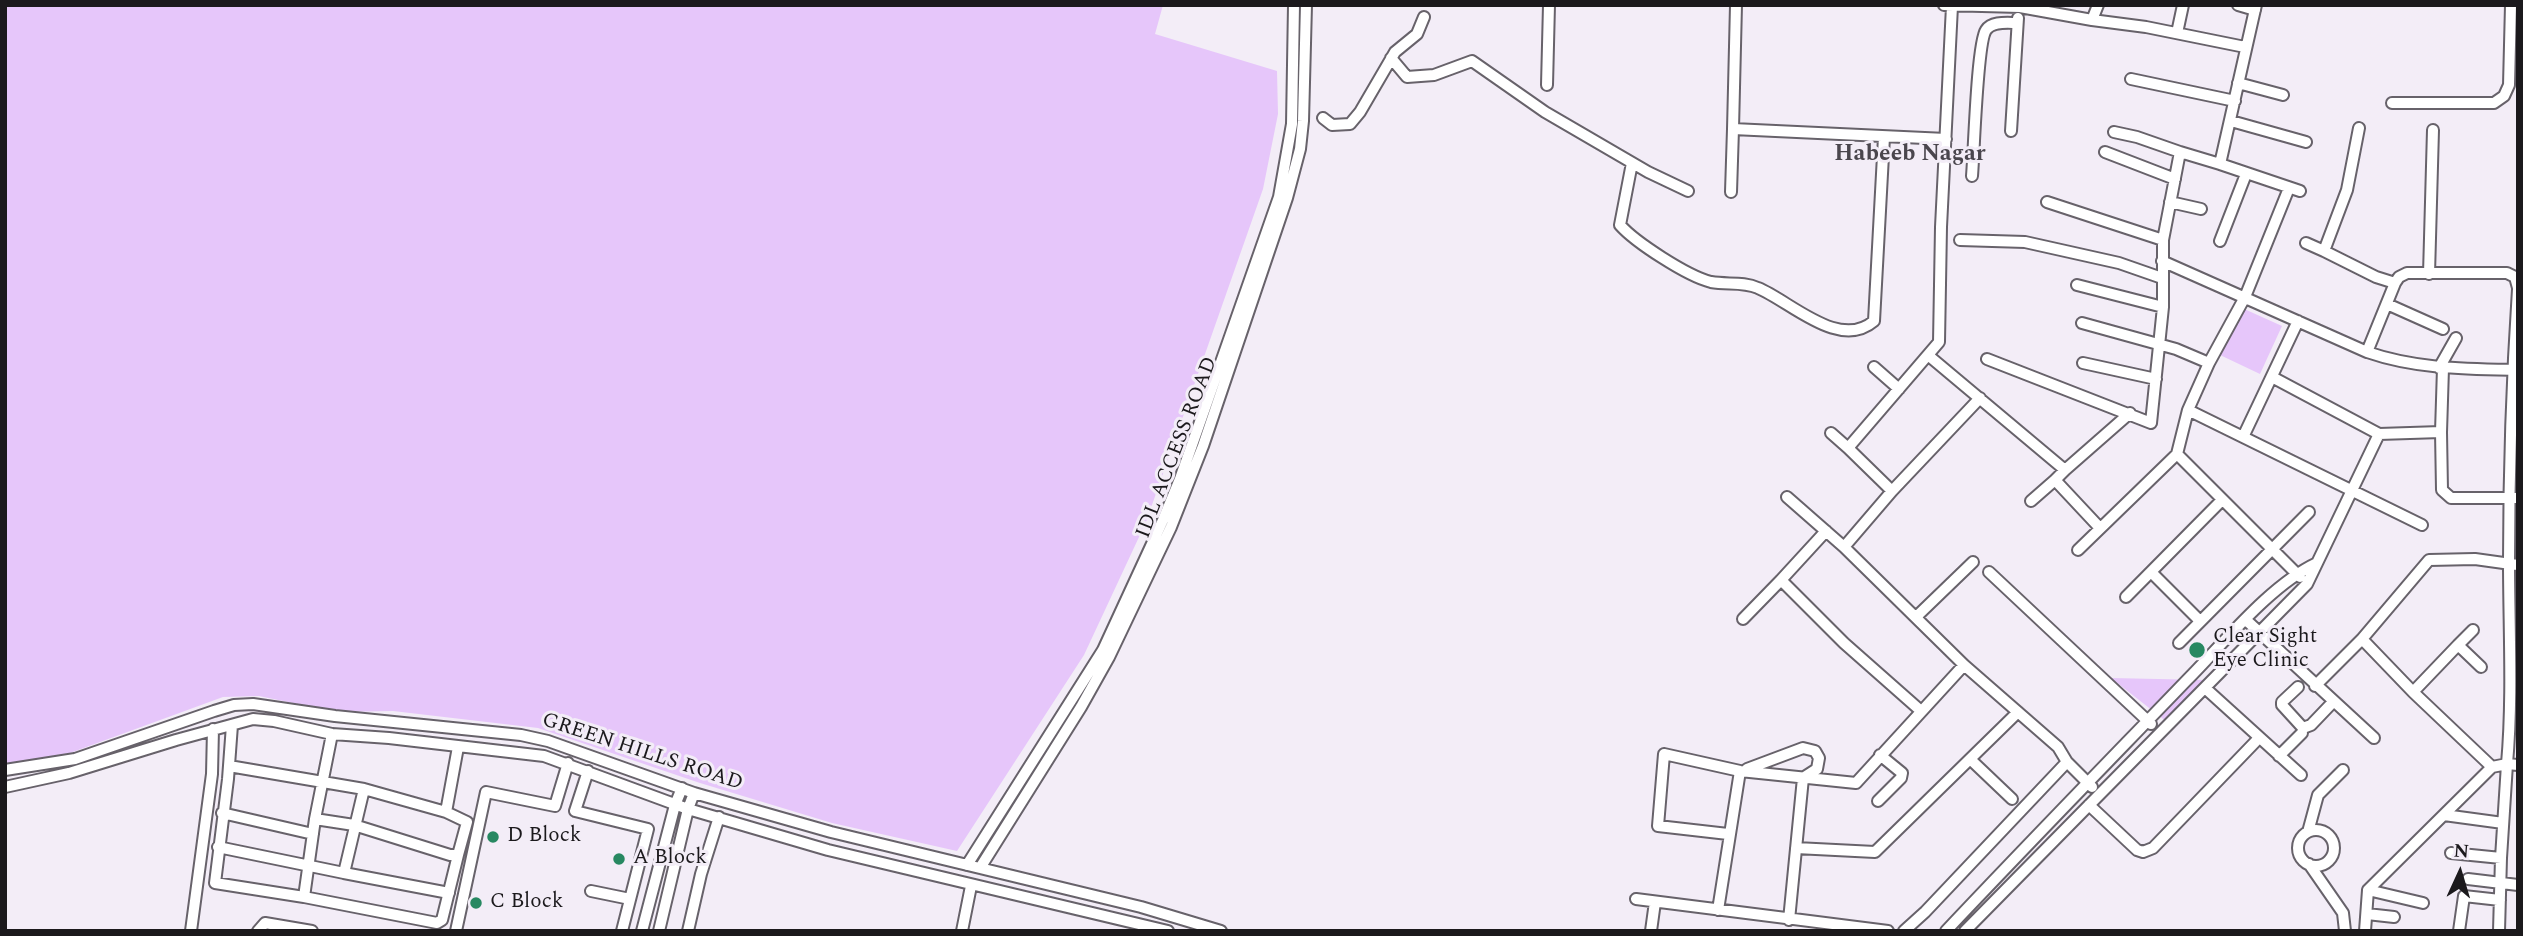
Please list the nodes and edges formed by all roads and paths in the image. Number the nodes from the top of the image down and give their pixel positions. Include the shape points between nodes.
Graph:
1 (1294, 5) edge
2 (1306, 5) edge
3 (1549, 5) edge
4 (1736, 5) edge
5 (1944, 5) edge
6 (1952, 5) edge
7 (2098, 5) edge
8 (2183, 5) edge
9 (2238, 5) edge
10 (2511, 5) edge
11 (2020, 6) edge
12 (2255, 8) edge
13 (1424, 17) dead end
14 (2092, 20) junction
15 (2017, 23) junction
16 (2177, 33) junction
17 (2245, 47) junction
18 (1391, 58) junction
19 (2131, 79) dead end
20 (2238, 83) junction
21 (1547, 85) dead end
22 (2283, 95) dead end
23 (2235, 101) junction
24 (2392, 103) dead end
25 (1323, 118) dead end
26 (2231, 121) junction
27 (2359, 128) dead end
28 (1732, 130) junction
29 (2433, 130) dead end
30 (2011, 131) dead end
31 (2114, 132) dead end
32 (1884, 137) junction
33 (1946, 139) junction
34 (2306, 142) dead end
35 (2105, 152) dead end
36 (2180, 152) junction
37 (1632, 163) junction
38 (2220, 164) junction
39 (2246, 174) junction
40 (1972, 176) dead end
41 (2175, 179) junction
42 (1688, 191) dead end
43 (1731, 192) dead end
44 (2047, 202) dead end
45 (2170, 202) junction
46 (2201, 209) dead end
47 (1960, 240) dead end
48 (2163, 240) junction
49 (2220, 241) dead end
50 (2306, 243) dead end
51 (2323, 251) junction
52 (2162, 261) junction
53 (2429, 274) junction
54 (2162, 278) junction
55 (2395, 284) junction
56 (2077, 285) dead end
57 (2518, 288) edge
58 (2245, 297) junction
59 (2387, 304) junction
60 (2163, 307) junction
61 (2298, 321) junction
62 (2082, 323) dead end
63 (2443, 329) dead end
64 (2456, 338) dead end
65 (2158, 344) junction
66 (2367, 352) junction
67 (1928, 356) junction
68 (1987, 359) dead end
69 (2083, 363) dead end
70 (2209, 363) junction
71 (1874, 367) dead end
72 (2441, 368) junction
73 (2515, 370) edge
74 (2272, 377) junction
75 (2156, 379) junction
76 (1899, 389) junction
77 (1980, 398) junction
78 (2188, 410) junction
79 (2130, 413) junction
80 (2514, 430) edge
81 (2441, 432) junction
82 (1831, 433) dead end
83 (2379, 434) junction
84 (2243, 438) junction
85 (1848, 448) junction
86 (2177, 454) junction
87 (2066, 470) junction
88 (2055, 480) junction
89 (2353, 490) junction
90 (1892, 491) junction
91 (1787, 497) dead end
92 (2513, 498) edge
93 (2222, 500) junction
94 (2031, 501) dead end
95 (2309, 512) dead end
96 (2422, 525) dead end
97 (2099, 527) junction
98 (1826, 531) junction
99 (1844, 547) junction
100 (2078, 550) dead end
101 (2271, 550) junction
102 (1973, 562) dead end
103 (2317, 563) junction
104 (2513, 565) edge
105 (1989, 572) dead end
106 (2151, 572) junction
107 (2296, 573) junction
108 (1781, 580) junction
109 (2307, 584) junction
110 (2126, 597) dead end
111 (1916, 617) junction
112 (1744, 619) dead end
113 (2246, 620) junction
114 (2200, 621) junction
115 (2473, 631) dead end
116 (2260, 633) junction
117 (2362, 639) junction
118 (2179, 643) dead end
119 (2458, 645) junction
120 (1964, 665) junction
121 (2481, 667) dead end
122 (2315, 686) junction
123 (2298, 687) dead end
124 (2205, 688) junction
125 (2413, 692) junction
126 (2333, 702) junction
127 (1076, 705) junction
128 (1921, 710) junction
129 (2515, 711) edge
130 (2018, 712) junction
131 (2148, 721) junction
132 (232, 725) junction
133 (213, 729) junction
134 (144, 733) junction
135 (2302, 733) dead end
136 (331, 734) junction
137 (2160, 734) junction
138 (2259, 738) junction
139 (2374, 738) dead end
140 (458, 747) junction
141 (150, 748) junction
142 (2279, 756) junction
143 (1882, 757) junction
144 (1970, 759) junction
145 (2067, 761) junction
146 (568, 763) junction
147 (2513, 764) edge
148 (229, 766) junction
149 (2492, 767) junction
150 (1874, 769) dead end
151 (5, 770) edge
152 (2343, 770) dead end
153 (588, 771) junction
154 (1740, 771) junction
155 (2301, 775) dead end
156 (1803, 778) junction
157 (321, 782) junction
158 (2087, 782) junction
159 (5, 787) edge
160 (682, 788) junction
161 (363, 789) junction
162 (694, 793) junction
163 (2099, 794) junction
164 (2012, 799) dead end
165 (1878, 800) dead end
166 (675, 805) junction
167 (2090, 805) junction
168 (555, 806) junction
169 (688, 810) junction
170 (575, 811) junction
171 (222, 813) junction
172 (446, 813) junction
173 (2444, 815) junction
174 (719, 817) junction
175 (315, 819) junction
176 (2503, 823) junction
177 (354, 825) junction
178 (2308, 832) junction
179 (313, 834) junction
180 (1728, 834) junction
181 (218, 846) junction
182 (1796, 848) junction
183 (2451, 853) dead end
184 (458, 855) junction
185 (2501, 858) junction
186 (309, 864) junction
187 (2309, 864) junction
188 (967, 865) junction
189 (980, 868) junction
190 (344, 873) junction
191 (2468, 879) dead end
192 (2500, 883) junction
193 (2518, 884) edge
194 (971, 886) junction
195 (2368, 890) junction
196 (591, 891) dead end
197 (449, 892) junction
198 (304, 897) junction
199 (1636, 899) dead end
200 (630, 900) junction
201 (2500, 900) junction
202 (1655, 902) junction
203 (2423, 903) dead end
204 (649, 907) junction
205 (664, 910) junction
206 (1718, 911) junction
207 (2367, 914) junction
208 (2395, 917) dead end
209 (1789, 920) junction
210 (191, 931) edge
211 (258, 931) edge
212 (312, 931) edge
213 (456, 931) edge
214 (622, 931) edge
215 (642, 931) edge
216 (659, 931) edge
217 (688, 931) edge
218 (962, 931) edge
219 (1168, 931) edge
220 (1221, 931) edge
221 (1651, 931) edge
222 (1888, 931) edge
223 (1904, 931) edge
224 (1946, 931) edge
225 (1965, 931) edge
226 (2345, 931) edge
227 (2365, 931) edge
228 (2459, 931) edge
229 (2500, 931) edge

1 - 127 street via 1292,124 1279,197 1163,520
2 - 127 street, IDL ACCESS ROAD via 1303,121 1287,198 1171,527 1124,629
3 - 21 street
4 - 28 street
5 - 6 street
6 - 11 street
6 - 33 street
7 - 14 street
8 - 16 street
9 - 12 street
10 - 24 street via 2509,85 2504,96 2494,103
11 - 14 street
11 - 15 street
12 - 17 street
13 - 18 street via 1417,34
14 - 16 street
15 - 30 street
15 - 40 street via 1998,23 1985,32
16 - 17 street
17 - 20 street
18 - 25 street via 1350,124 1332,125
18 - 37 street via 1407,77 1434,75 1472,61 1545,112
19 - 23 street
20 - 22 street
20 - 23 street
23 - 26 street
26 - 34 street
26 - 38 street
27 - 51 street via 2347,190
28 - 32 street
28 - 43 street
29 - 53 street
31 - 36 street
32 - 33 street
32 - 37 street via 1874,321 1853,330 1834,329 1761,288 1709,281 1630,236 1620,225
33 - 67 street via 1939,342
35 - 41 street
36 - 38 street
36 - 41 street
37 - 42 street
38 - 39 street
39 - 49 street
39 - 58 street via 2295,190
41 - 45 street
44 - 48 street
45 - 46 street
45 - 48 street
47 - 54 street via 2025,242 2119,263
48 - 52 street
50 - 51 street
51 - 55 street
52 - 54 street
52 - 58 street
53 - 55 street via 2407,273
53 - 57 street via 2507,273 2515,277
54 - 60 street
55 - 59 street
56 - 60 street
57 - 73 street
58 - 61 street
58 - 70 street
59 - 63 street
59 - 66 street
60 - 65 street
61 - 66 street
61 - 74 street
62 - 65 street
64 - 72 street
65 - 70 street
65 - 75 street
66 - 72 street via 2392,361
67 - 76 street
67 - 77 street
68 - 79 street
69 - 75 street
70 - 78 street
71 - 76 street
72 - 73 street
72 - 81 street
73 - 80 street
74 - 83 street
74 - 84 street
75 - 79 street via 2151,423
76 - 85 street
77 - 87 street
77 - 90 street
78 - 84 street
78 - 86 street
79 - 87 street
80 - 92 street
81 - 83 street
81 - 92 street via 2445,494 2451,498
82 - 85 street
83 - 89 street
84 - 89 street
85 - 90 street
86 - 93 street
86 - 97 street
87 - 88 street
88 - 94 street
88 - 97 street
89 - 96 street
89 - 103 street
90 - 99 street
91 - 98 street
92 - 104 street
93 - 101 street
93 - 106 street
95 - 101 street
97 - 100 street
98 - 99 street
98 - 108 street
99 - 111 street
101 - 107 street
101 - 114 street
102 - 111 street
103 - 107 street
103 - 109 street
104 - 117 street via 2475,559 2429,560
104 - 129 street
105 - 131 street
106 - 110 street
106 - 114 street
107 - 109 street
107 - 113 street
108 - 112 street
108 - 128 street
109 - 116 street
111 - 120 street
113 - 116 street
113 - 131 street
114 - 118 street
115 - 119 street
116 - 122 street
116 - 124 street
117 - 122 street
117 - 125 street
119 - 121 street
119 - 125 street
120 - 128 street
120 - 130 street
122 - 126 street
123 - 126 street via 2282,705 2303,728
124 - 137 street
124 - 138 street
125 - 149 street
126 - 139 street
127 - 188 street
127 - 189 street, IDL ACCESS ROAD
128 - 143 street
129 - 147 street
130 - 144 street
130 - 145 street via 2058,747
131 - 137 street
131 - 158 street
132 - 133 street, GREEN HILLS ROAD
132 - 136 street, GREEN HILLS ROAD via 253,719
132 - 148 street
133 - 141 street, GREEN HILLS ROAD
133 - 210 street via 212,774
134 - 141 street
134 - 151 street, GREEN HILLS ROAD via 75,759
134 - 160 street, GREEN HILLS ROAD via 234,705 276,706 521,735
135 - 142 street
136 - 140 street, GREEN HILLS ROAD
136 - 157 street
137 - 163 street
138 - 142 street
138 - 167 street via 2144,852
140 - 146 street, GREEN HILLS ROAD
140 - 172 street
141 - 159 street, GREEN HILLS ROAD
142 - 155 street
143 - 150 street
143 - 156 street via 1856,783
143 - 165 street via 1902,776
144 - 164 street
144 - 182 street via 1875,852
145 - 158 street
145 - 223 street
146 - 153 street, GREEN HILLS ROAD
146 - 168 street
147 - 149 street
147 - 176 street
148 - 157 street
148 - 171 street
149 - 173 street
152 - 178 street via 2318,795
153 - 166 street, GREEN HILLS ROAD
153 - 170 street
154 - 156 street
154 - 156 street via 1803,748 1815,751 1819,758 1817,769
154 - 180 street
154 - 180 street via 1664,754 1658,826
156 - 182 street
157 - 161 street
157 - 175 street
158 - 163 street
158 - 224 street
160 - 162 street, GREEN HILLS ROAD
160 - 166 street
161 - 172 street
161 - 177 street
162 - 169 street
162 - 188 street, GREEN HILLS ROAD
163 - 167 street
166 - 169 street, GREEN HILLS ROAD
166 - 204 street
167 - 225 street
168 - 170 street
168 - 213 street via 486,792
169 - 174 street, GREEN HILLS ROAD
169 - 205 street
170 - 200 street via 648,829
171 - 179 street
171 - 181 street
172 - 184 street via 467,822
173 - 176 street
173 - 195 street
174 - 194 street, GREEN HILLS ROAD
174 - 217 street
175 - 177 street
175 - 179 street
176 - 185 street
177 - 184 street
177 - 190 street
178 - 187 street via 2298,851
178 - 187 street via 2326,832 2335,848 2326,864
179 - 186 street
180 - 206 street
181 - 186 street
181 - 198 street via 215,883
182 - 209 street
183 - 185 street
184 - 197 street
185 - 192 street
186 - 190 street
186 - 198 street
187 - 226 street via 2343,913
188 - 189 street, GREEN HILLS ROAD
189 - 220 street, GREEN HILLS ROAD
190 - 197 street
191 - 192 street
192 - 193 street
192 - 201 street
194 - 218 street
194 - 219 street, GREEN HILLS ROAD
195 - 203 street
195 - 207 street
196 - 200 street
197 - 198 street via 442,920 437,923
199 - 202 street
200 - 214 street
201 - 228 street via 2464,896
201 - 229 street
202 - 206 street
202 - 221 street
204 - 205 street
204 - 215 street
205 - 216 street
206 - 209 street
207 - 208 street
207 - 227 street
209 - 222 street
211 - 212 street via 265,923

